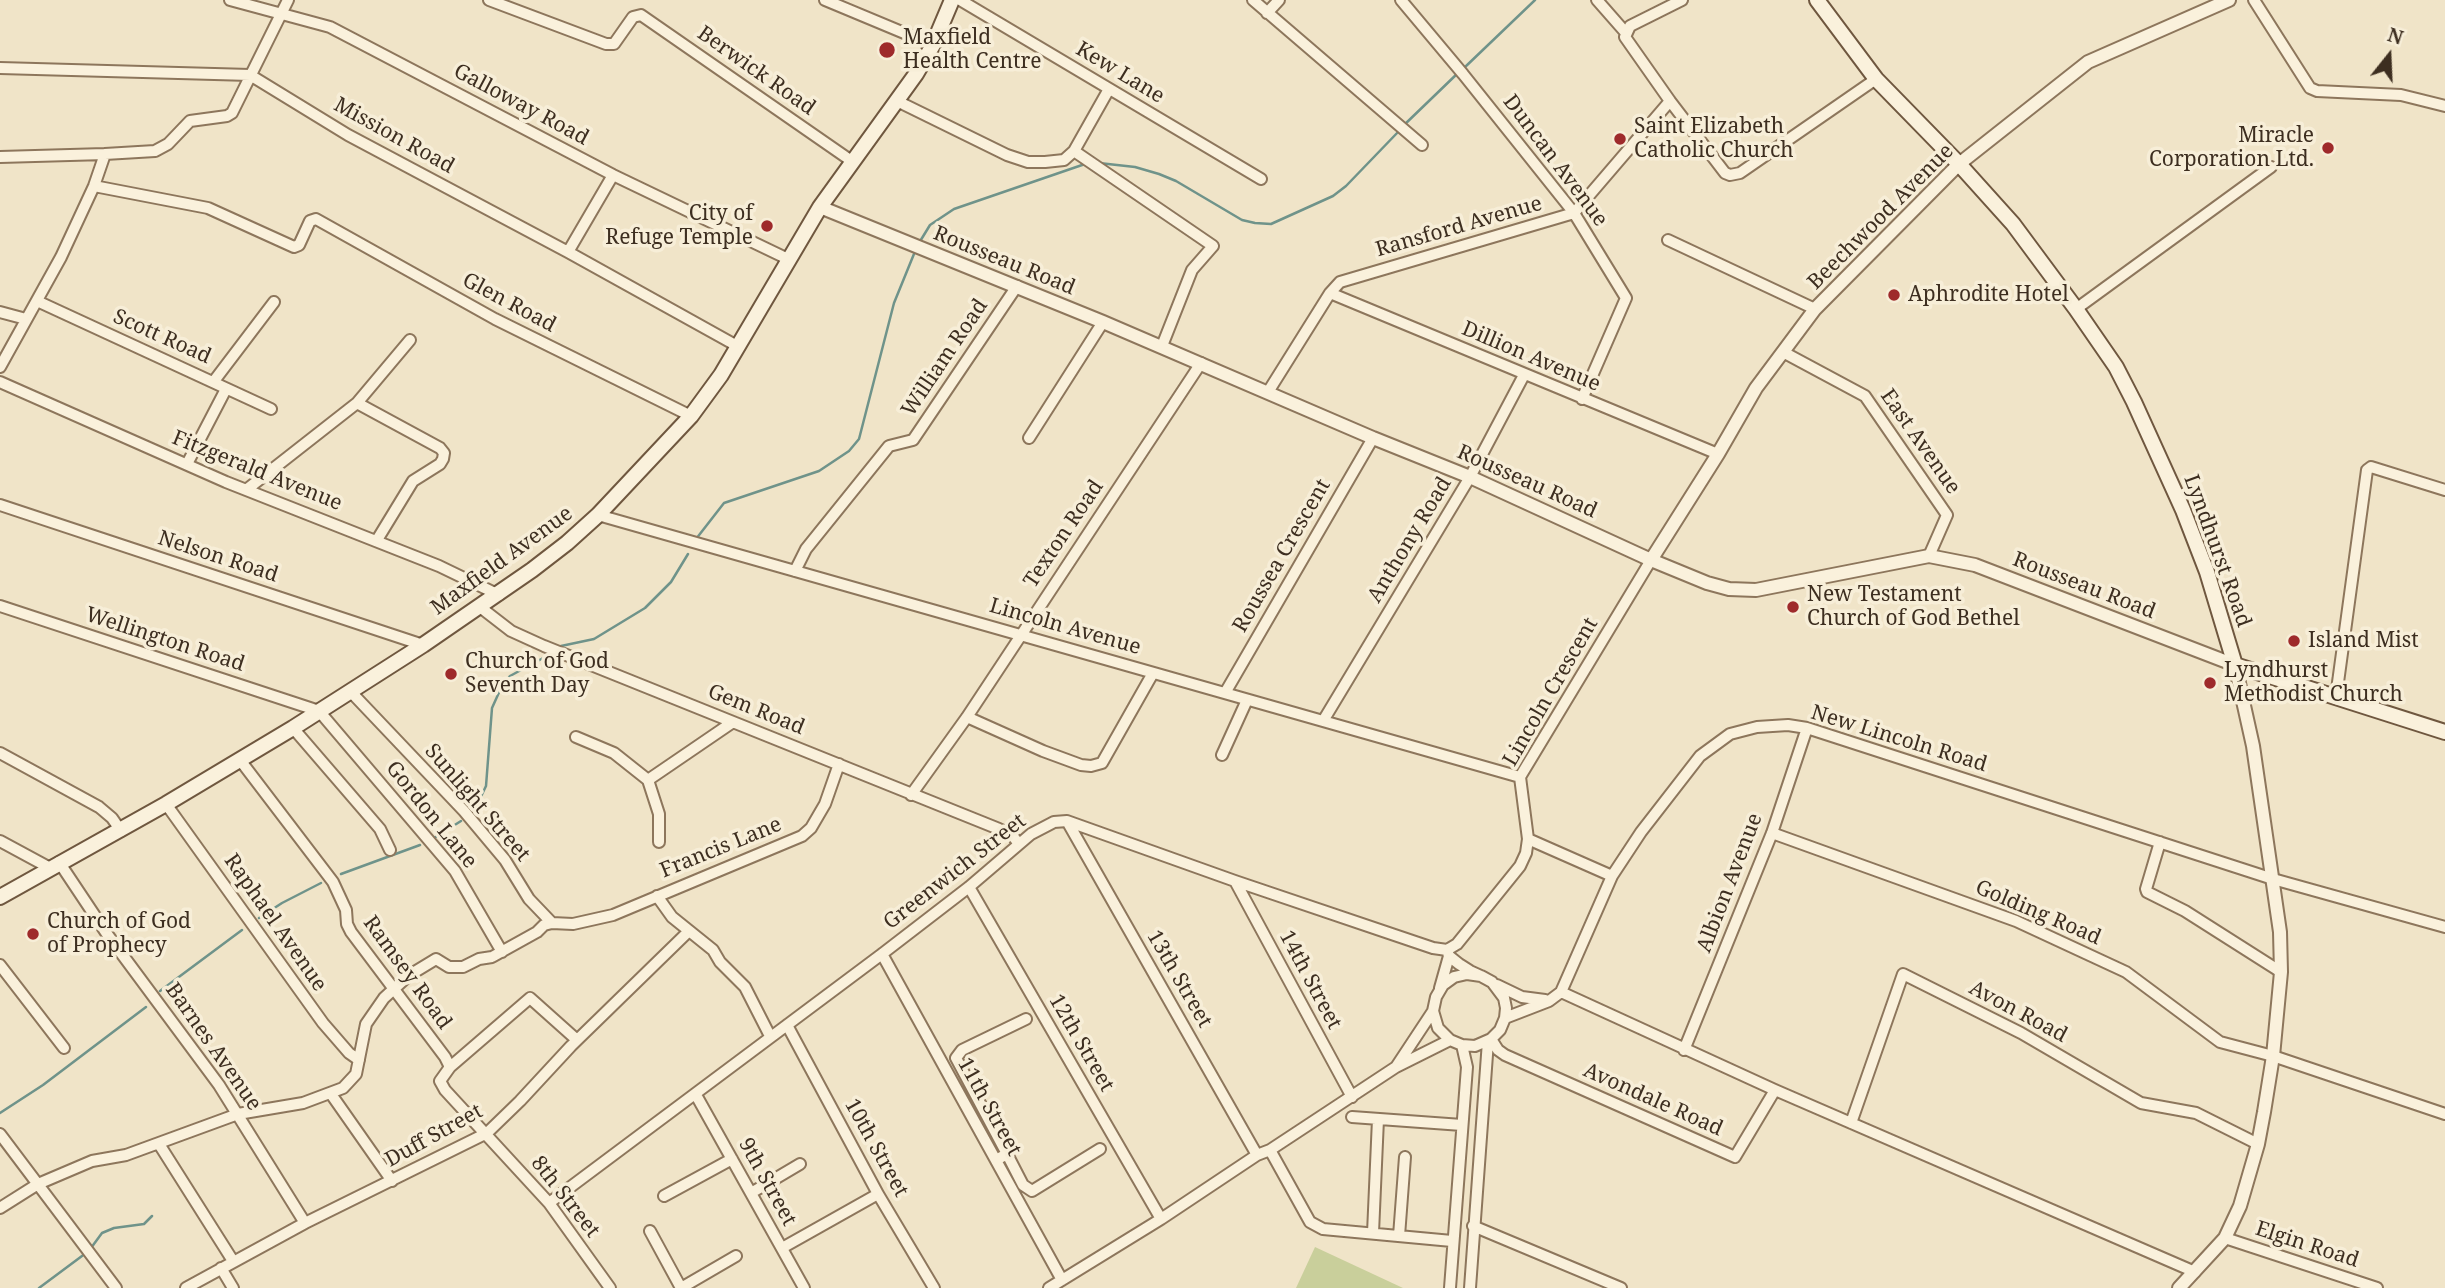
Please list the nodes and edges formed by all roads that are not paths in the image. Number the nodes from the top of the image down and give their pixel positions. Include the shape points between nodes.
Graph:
1 (230, 0) edge
2 (288, 0) edge
3 (489, 0) edge
4 (825, 0) edge
5 (953, 0) edge
6 (960, 0) edge
7 (1253, 0) edge
8 (1279, 0) edge
9 (1401, 0) edge
10 (1597, 0) edge
11 (1682, 0) edge
12 (1817, 0) edge
13 (2229, 0) edge
14 (2254, 0) edge
15 (283, 13) junction
16 (1267, 13) junction
17 (1626, 33) junction
18 (933, 45) junction
19 (0, 68) edge
20 (250, 75) junction
21 (1876, 79) junction
22 (1109, 89) junction
23 (897, 101) junction
24 (1670, 101) junction
25 (2445, 106) edge
26 (1422, 145) dead end
27 (1074, 151) junction
28 (105, 154) junction
29 (0, 157) edge
30 (853, 162) junction
31 (1959, 164) junction
32 (2271, 167) dead end
33 (613, 176) junction
34 (1261, 180) dead end
35 (94, 187) junction
36 (820, 207) junction
37 (1574, 213) junction
38 (1668, 240) dead end
39 (569, 252) junction
40 (788, 259) junction
41 (1017, 286) junction
42 (1330, 293) junction
43 (37, 301) junction
44 (274, 302) dead end
45 (1815, 309) junction
46 (2076, 309) junction
47 (0, 312) edge
48 (26, 319) junction
49 (1103, 322) junction
50 (410, 340) dead end
51 (1162, 346) junction
52 (739, 347) junction
53 (1783, 352) junction
54 (1201, 363) junction
55 (0, 367) edge
56 (1524, 374) junction
57 (214, 381) junction
58 (0, 382) edge
59 (226, 389) junction
60 (1268, 392) junction
61 (1582, 399) junction
62 (357, 403) junction
63 (271, 409) dead end
64 (691, 416) junction
65 (1029, 438) dead end
66 (1373, 438) junction
67 (1718, 454) junction
68 (187, 464) junction
69 (1470, 477) junction
70 (246, 490) junction
71 (2445, 490) edge
72 (0, 505) edge
73 (598, 515) junction
74 (377, 541) junction
75 (1929, 555) junction
76 (1651, 560) junction
77 (794, 570) junction
78 (499, 594) junction
79 (0, 606) edge
80 (480, 607) junction
81 (1020, 635) junction
82 (423, 645) junction
83 (2235, 665) junction
84 (1153, 673) junction
85 (350, 691) junction
86 (1225, 693) junction
87 (2336, 697) junction
88 (1247, 699) junction
89 (318, 711) junction
90 (967, 717) junction
91 (1323, 721) junction
92 (733, 722) junction
93 (293, 728) junction
94 (1807, 728) junction
95 (2445, 732) edge
96 (576, 737) dead end
97 (0, 753) edge
98 (1222, 755) dead end
99 (240, 760) junction
100 (839, 764) junction
101 (1520, 777) junction
102 (648, 780) junction
103 (911, 795) junction
104 (166, 804) junction
105 (1067, 821) junction
106 (121, 831) junction
107 (1772, 833) junction
108 (1528, 839) junction
109 (0, 841) edge
110 (659, 842) dead end
111 (2160, 842) junction
112 (1019, 844) junction
113 (390, 850) dead end
114 (54, 865) junction
115 (1612, 876) junction
116 (2273, 879) junction
117 (1235, 881) junction
118 (969, 887) junction
119 (657, 895) junction
120 (0, 897) edge
121 (552, 923) junction
122 (2445, 927) edge
123 (689, 931) junction
124 (502, 952) junction
125 (1448, 953) junction
126 (882, 954) junction
127 (0, 965) edge
128 (2281, 972) junction
129 (1481, 976) junction
130 (1492, 982) junction
131 (393, 989) junction
132 (1561, 992) junction
133 (1436, 997) junction
134 (1549, 1001) junction
135 (1433, 1011) junction
136 (1505, 1018) junction
137 (1026, 1019) dead end
138 (787, 1025) junction
139 (770, 1037) junction
140 (577, 1040) junction
141 (1450, 1040) junction
142 (1489, 1040) junction
143 (1462, 1045) junction
144 (64, 1048) dead end
145 (1684, 1050) junction
146 (2273, 1056) junction
147 (359, 1060) junction
148 (450, 1067) junction
149 (1396, 1067) junction
150 (1774, 1090) junction
151 (331, 1094) junction
152 (696, 1095) junction
153 (1352, 1097) junction
154 (238, 1114) junction
155 (2445, 1114) edge
156 (1352, 1117) dead end
157 (1378, 1119) junction
158 (1851, 1123) junction
159 (1462, 1125) junction
160 (487, 1133) junction
161 (0, 1134) edge
162 (159, 1144) junction
163 (2258, 1144) junction
164 (1100, 1150) dead end
165 (1270, 1150) junction
166 (1007, 1154) junction
167 (1257, 1156) junction
168 (1405, 1157) dead end
169 (732, 1159) junction
170 (996, 1160) junction
171 (800, 1164) dead end
172 (392, 1181) junction
173 (38, 1184) junction
174 (751, 1193) junction
175 (878, 1194) junction
176 (664, 1196) dead end
177 (549, 1203) junction
178 (0, 1208) edge
179 (1161, 1219) junction
180 (305, 1223) junction
181 (1473, 1226) junction
182 (650, 1231) dead end
183 (1373, 1234) junction
184 (1399, 1236) junction
185 (2225, 1238) junction
186 (1452, 1241) junction
187 (782, 1248) junction
188 (736, 1256) dead end
189 (233, 1261) junction
190 (221, 1268) junction
191 (2195, 1272) junction
192 (1062, 1279) junction
193 (116, 1288) edge
194 (186, 1288) edge
195 (233, 1288) edge
196 (610, 1288) edge
197 (681, 1288) edge
198 (804, 1288) edge
199 (934, 1288) edge
200 (1049, 1288) edge
201 (1450, 1288) edge
202 (1470, 1288) edge
203 (1621, 1288) edge
204 (2179, 1288) edge
205 (2377, 1288) edge

1 - 15 street, Galloway Road
2 - 15 street
3 - 30 street, Berwick Road via 606,44 614,44 633,17 640,15
4 - 18 street
5 - 18 main road, Maxfield Avenue
6 - 22 street, Kew Lane
7 - 16 street
8 - 16 street
9 - 37 street, Duncan Avenue
10 - 17 street
11 - 17 street via 1633,24
12 - 21 main road, Lyndhurst Road
13 - 31 street, Beechwood Avenue via 2088,62
14 - 25 street via 2310,88 2401,94
15 - 20 street
15 - 33 street, Galloway Road via 330,27
16 - 26 street
17 - 24 street via 1626,41
18 - 23 main road, Maxfield Avenue
19 - 20 street, Mission Road
20 - 28 street via 227,117 190,121 155,152
20 - 39 street, Mission Road via 348,135
21 - 24 street via 1735,175 1721,170
21 - 31 main road, Lyndhurst Road
22 - 27 street
22 - 34 street, Kew Lane
23 - 27 street via 1028,162 1064,160
23 - 30 main road, Maxfield Avenue
24 - 37 street, Ransford Avenue
27 - 51 street via 1213,246 1192,270
28 - 29 street
28 - 35 street
30 - 36 main road, Maxfield Avenue
31 - 45 street, Beechwood Avenue
31 - 46 main road, Lyndhurst Road via 2013,224
32 - 46 street
33 - 39 street
33 - 40 street, Galloway Road
35 - 43 street
35 - 64 street, Glen Road via 208,208 294,247 316,219 495,319
36 - 40 main road, Maxfield Avenue
36 - 41 street, Rousseau Road
37 - 42 street, Ransford Avenue via 1340,282
37 - 61 street, Duncan Avenue via 1626,298
38 - 45 street
39 - 52 street, Mission Road
40 - 52 main road, Maxfield Avenue
41 - 49 street, Rousseau Road
41 - 77 street, William Road via 913,440 889,446
42 - 56 street, Dillion Avenue
42 - 60 street, Ransford Avenue
43 - 48 street
43 - 57 street, Scott Road
44 - 57 street
45 - 53 street, Beechwood Avenue
46 - 83 main road, Lyndhurst Road via 2116,368 2163,465 2207,572
47 - 48 street
48 - 55 street
49 - 51 street, Rousseau Road
49 - 65 street
50 - 62 street
51 - 54 street, Rousseau Road
52 - 64 main road, Maxfield Avenue
53 - 67 street, Beechwood Avenue
53 - 75 street, East Avenue via 1866,396 1947,515
54 - 60 street, Rousseau Road
54 - 81 street, Texton Road
56 - 61 street, Dillion Avenue
56 - 69 street, Anthony Road
57 - 59 street, Scott Road
58 - 68 street, Fitzgerald Avenue
59 - 63 street, Scott Road
59 - 68 street
60 - 66 street, Rousseau Road
61 - 67 street, Dillion Avenue
62 - 70 street
62 - 74 street via 443,453 440,464 413,481
64 - 73 main road, Maxfield Avenue
66 - 69 street, Rousseau Road
66 - 86 street, Roussea Crescent
67 - 76 street, Beechwood Avenue
68 - 70 street, Fitzgerald Avenue
69 - 76 street, Rousseau Road
69 - 91 street, Anthony Road
70 - 74 street, Fitzgerald Avenue
71 - 87 street via 2371,467 2367,470
72 - 82 street, Nelson Road
73 - 77 street, Lincoln Avenue
73 - 78 main road, Maxfield Avenue
74 - 78 street, Fitzgerald Avenue
75 - 76 street, Rousseau Road via 1756,590 1707,583
75 - 83 street, Rousseau Road via 1975,565
76 - 101 street, Lincoln Crescent
77 - 81 street, Lincoln Avenue
78 - 80 main road, Maxfield Avenue
79 - 89 street, Wellington Road
80 - 82 main road, Maxfield Avenue
80 - 92 street, Gem Road via 511,631
81 - 84 street, Lincoln Avenue
81 - 90 street, Texton Road
82 - 85 main road, Maxfield Avenue
83 - 87 main road
83 - 116 street, Lyndhurst Road via 2253,746
84 - 86 street, Lincoln Avenue
84 - 90 street via 1102,763 1091,766 1056,756
85 - 89 main road, Maxfield Avenue
85 - 121 street, Sunlight Street via 464,811
86 - 88 street, Lincoln Avenue
87 - 95 main road
88 - 91 street, Lincoln Avenue
88 - 98 street
89 - 93 main road, Maxfield Avenue
89 - 124 street, Gordon Lane via 454,870
90 - 103 street, Texton Road
91 - 101 street, Lincoln Avenue
92 - 100 street, Gem Road
92 - 102 street
93 - 99 main road, Maxfield Avenue
93 - 113 street via 380,829
94 - 107 street, Albion Avenue
94 - 111 street, New Lincoln Road
94 - 115 street, New Lincoln Road via 1788,725 1744,730 1730,734 1700,756
96 - 102 street via 614,753
97 - 106 street via 99,807
99 - 104 main road, Maxfield Avenue
99 - 131 street, Ramsey Road via 333,882 351,932
100 - 103 street, Gem Road
100 - 119 street, Francis Lane via 825,804 808,832
101 - 108 street, Lincoln Crescent
102 - 110 street via 659,814
103 - 112 street, Gem Road via 1012,835
104 - 106 main road, Maxfield Avenue
104 - 147 street, Raphael Avenue via 323,1023
105 - 112 street, Greenwich Street via 1046,825
105 - 117 street
105 - 167 street, 13th Street
106 - 114 main road, Maxfield Avenue
107 - 145 street, Albion Avenue
107 - 146 street, Golding Road via 2016,922 2126,972 2220,1042
108 - 115 street
108 - 125 street, Lincoln Crescent via 1520,866
109 - 114 street
111 - 116 street, New Lincoln Road
111 - 128 street via 2147,892
112 - 118 street, Greenwich Street
114 - 120 main road, Maxfield Avenue
114 - 154 street, Barnes Avenue
115 - 132 street, New Lincoln Road
116 - 122 street, New Lincoln Road
116 - 128 street, Lyndhurst Road
117 - 125 street
117 - 153 street, 14th Street
118 - 126 street, Greenwich Street
118 - 179 street, 12th Street
119 - 121 street via 604,917
119 - 123 street
121 - 124 street
123 - 139 street via 746,987
123 - 140 street, Duff Street
124 - 131 street via 463,967 449,967 436,959
125 - 129 street
125 - 133 street
126 - 138 street, Greenwich Street
126 - 170 street, 11th Street
127 - 144 street
128 - 146 street, Lyndhurst Road
129 - 130 street
129 - 133 street via 1454,977
130 - 134 street via 1522,997
130 - 136 street via 1504,998
131 - 147 street via 366,1024
131 - 148 street, Ramsey Road
132 - 134 street
132 - 145 street
133 - 135 street
134 - 136 street
135 - 141 street via 1438,1028
135 - 149 street
136 - 142 street
137 - 166 street via 962,1049 956,1058
138 - 139 street, Greenwich Street
138 - 175 street, 10th Street
139 - 152 street, Greenwich Street
140 - 148 street via 530,998
140 - 160 street, Duff Street
141 - 143 street
141 - 149 street
142 - 143 street
142 - 150 street, Avondale Road via 1505,1055 1735,1157
142 - 181 street
143 - 159 street via 1467,1067
145 - 150 street
146 - 155 street, Golding Road
146 - 163 street, Lyndhurst Road
147 - 151 street via 354,1078
148 - 160 street via 440,1081 445,1090
149 - 153 street
150 - 158 street
151 - 154 street
151 - 172 street
152 - 169 street, 9th Street
152 - 177 street, Greenwich Street
153 - 165 street
154 - 162 street
154 - 180 street, Barnes Avenue
156 - 157 street
157 - 159 street
157 - 183 street
158 - 163 street, Avon Road via 1903,974 2021,1033 2141,1103 2196,1113
158 - 191 street
159 - 186 street
160 - 172 street, Duff Street
160 - 177 street, 8th Street
161 - 173 street
162 - 173 street via 92,1161
162 - 189 street
163 - 185 street, Lyndhurst Road via 2240,1206
164 - 166 street via 1032,1191 1023,1185
165 - 167 street
165 - 183 street via 1310,1222 1323,1229
166 - 170 street
167 - 179 street
168 - 184 street
169 - 174 street, 9th Street
169 - 176 street
170 - 192 street, 11th Street
171 - 174 street
172 - 180 street, Duff Street
173 - 178 street
173 - 193 street
174 - 187 street, 9th Street
175 - 187 street
175 - 199 street, 10th Street
177 - 196 street, 8th Street
179 - 192 street
180 - 189 street, Duff Street
181 - 202 street
181 - 203 street
182 - 197 street
183 - 184 street
184 - 186 street
185 - 191 street, Lyndhurst Road
185 - 205 street, Elgin Road
186 - 201 street
187 - 198 street, 9th Street
188 - 197 street
189 - 190 street, Duff Street
190 - 194 street, Duff Street
190 - 195 street
191 - 204 street, Lyndhurst Road
192 - 200 street

